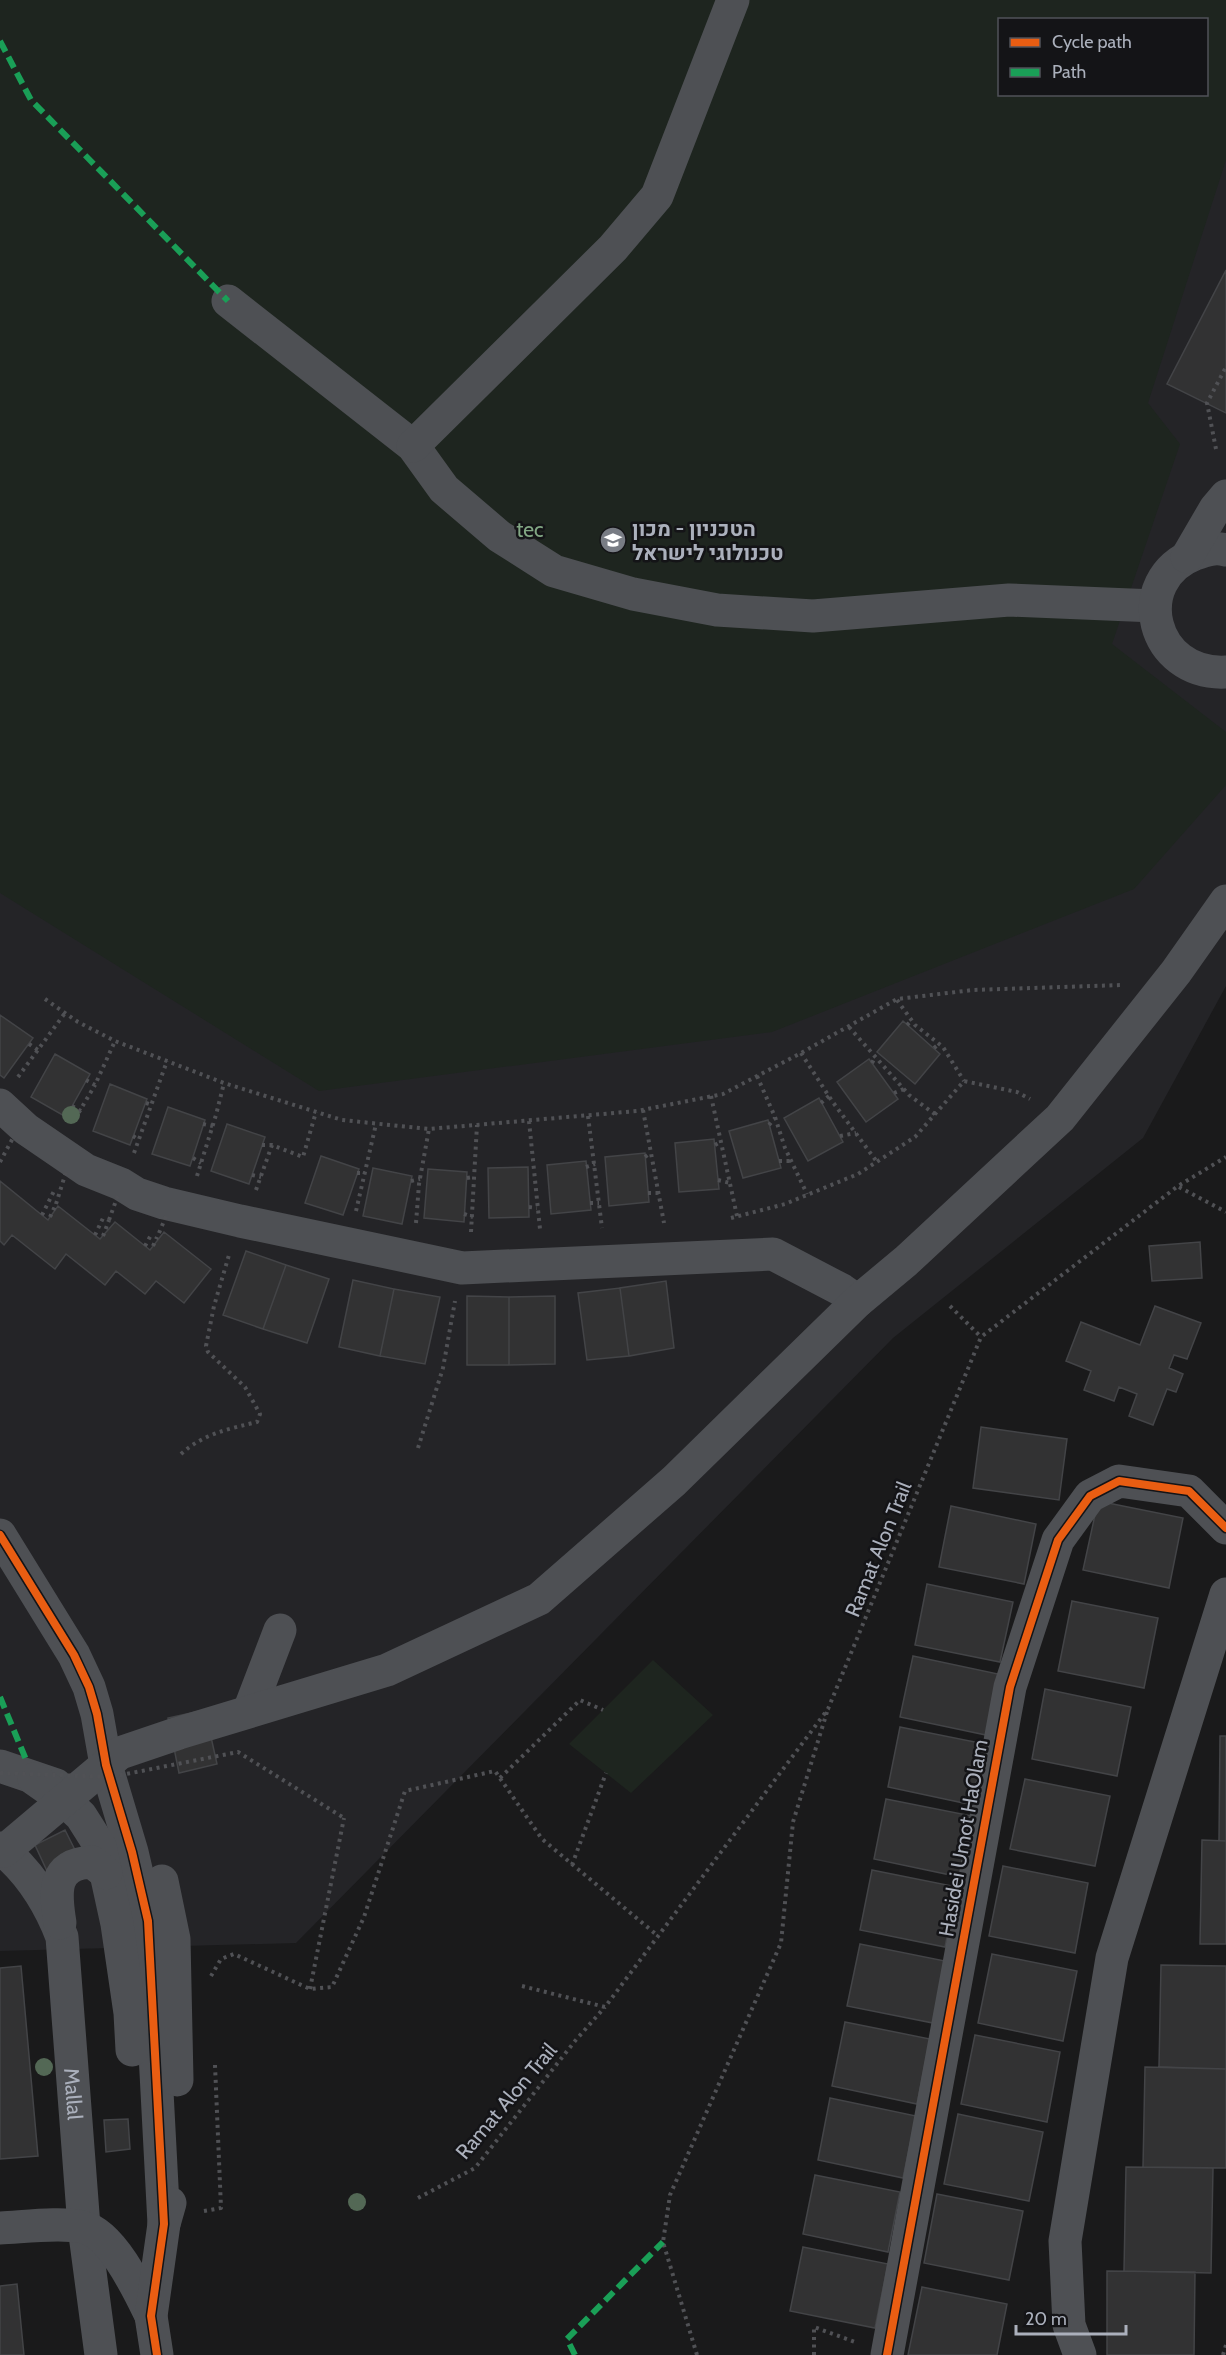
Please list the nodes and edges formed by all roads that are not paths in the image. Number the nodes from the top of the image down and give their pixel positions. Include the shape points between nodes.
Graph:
1 (733, 0) edge
2 (228, 301) dead end
3 (413, 446) junction
4 (1226, 495) edge
5 (1226, 550) edge
6 (1187, 557) junction
7 (1155, 606) junction
8 (1226, 672) edge
9 (1226, 901) edge
10 (7, 1093) edge
11 (858, 1301) junction
12 (1226, 1528) edge
13 (0, 1535) edge
14 (1226, 1594) edge
15 (280, 1630) dead end
16 (249, 1712) junction
17 (113, 1759) junction
18 (0, 1766) edge
19 (34, 1779) junction
20 (70, 1795) junction
21 (120, 1814) junction
22 (37, 1821) junction
23 (2, 1849) edge
24 (106, 1873) junction
25 (62, 1937) junction
26 (164, 2224) junction
27 (84, 2227) junction
28 (0, 2228) edge
29 (151, 2316) junction
30 (887, 2354) edge
31 (101, 2355) edge
32 (157, 2355) edge
33 (1080, 2355) edge

1 - 3 street via 657,196 613,249
2 - 3 street
3 - 7 street via 444,489 499,536 554,571 633,594 717,610 813,616 1009,600
4 - 6 street
5 - 6 street via 1206,550
6 - 7 street via 1163,582
7 - 8 street via 1164,643 1176,658 1192,668
9 - 11 street via 1176,972 1060,1118
10 - 11 street via 26,1129 74,1163 164,1203 462,1268 773,1254
11 - 16 street via 539,1599 387,1670
12 - 30 street, Hasidei Umot HaOlam via 1189,1491 1119,1481 1090,1496 1058,1540 1010,1687
13 - 17 street via 74,1655
14 - 33 street via 1112,1958 1065,2241 1069,2325
15 - 16 street
16 - 17 street
17 - 20 street
17 - 21 street
17 - 26 street via 137,1795 174,1940 178,2171
18 - 19 street
19 - 20 street
19 - 22 street via 41,1802
20 - 21 street via 101,1799
20 - 22 street
20 - 24 street via 100,1846
21 - 26 street via 148,1921
22 - 23 street
23 - 25 street, Mallal via 40,1891
24 - 25 street via 93,1862 83,1863 68,1868 58,1880 56,1899
24 - 26 street via 130,2013 142,2178
25 - 27 street, Mallal
26 - 29 street
27 - 28 street
27 - 29 street via 115,2252
27 - 31 street, Mallal
29 - 32 street

